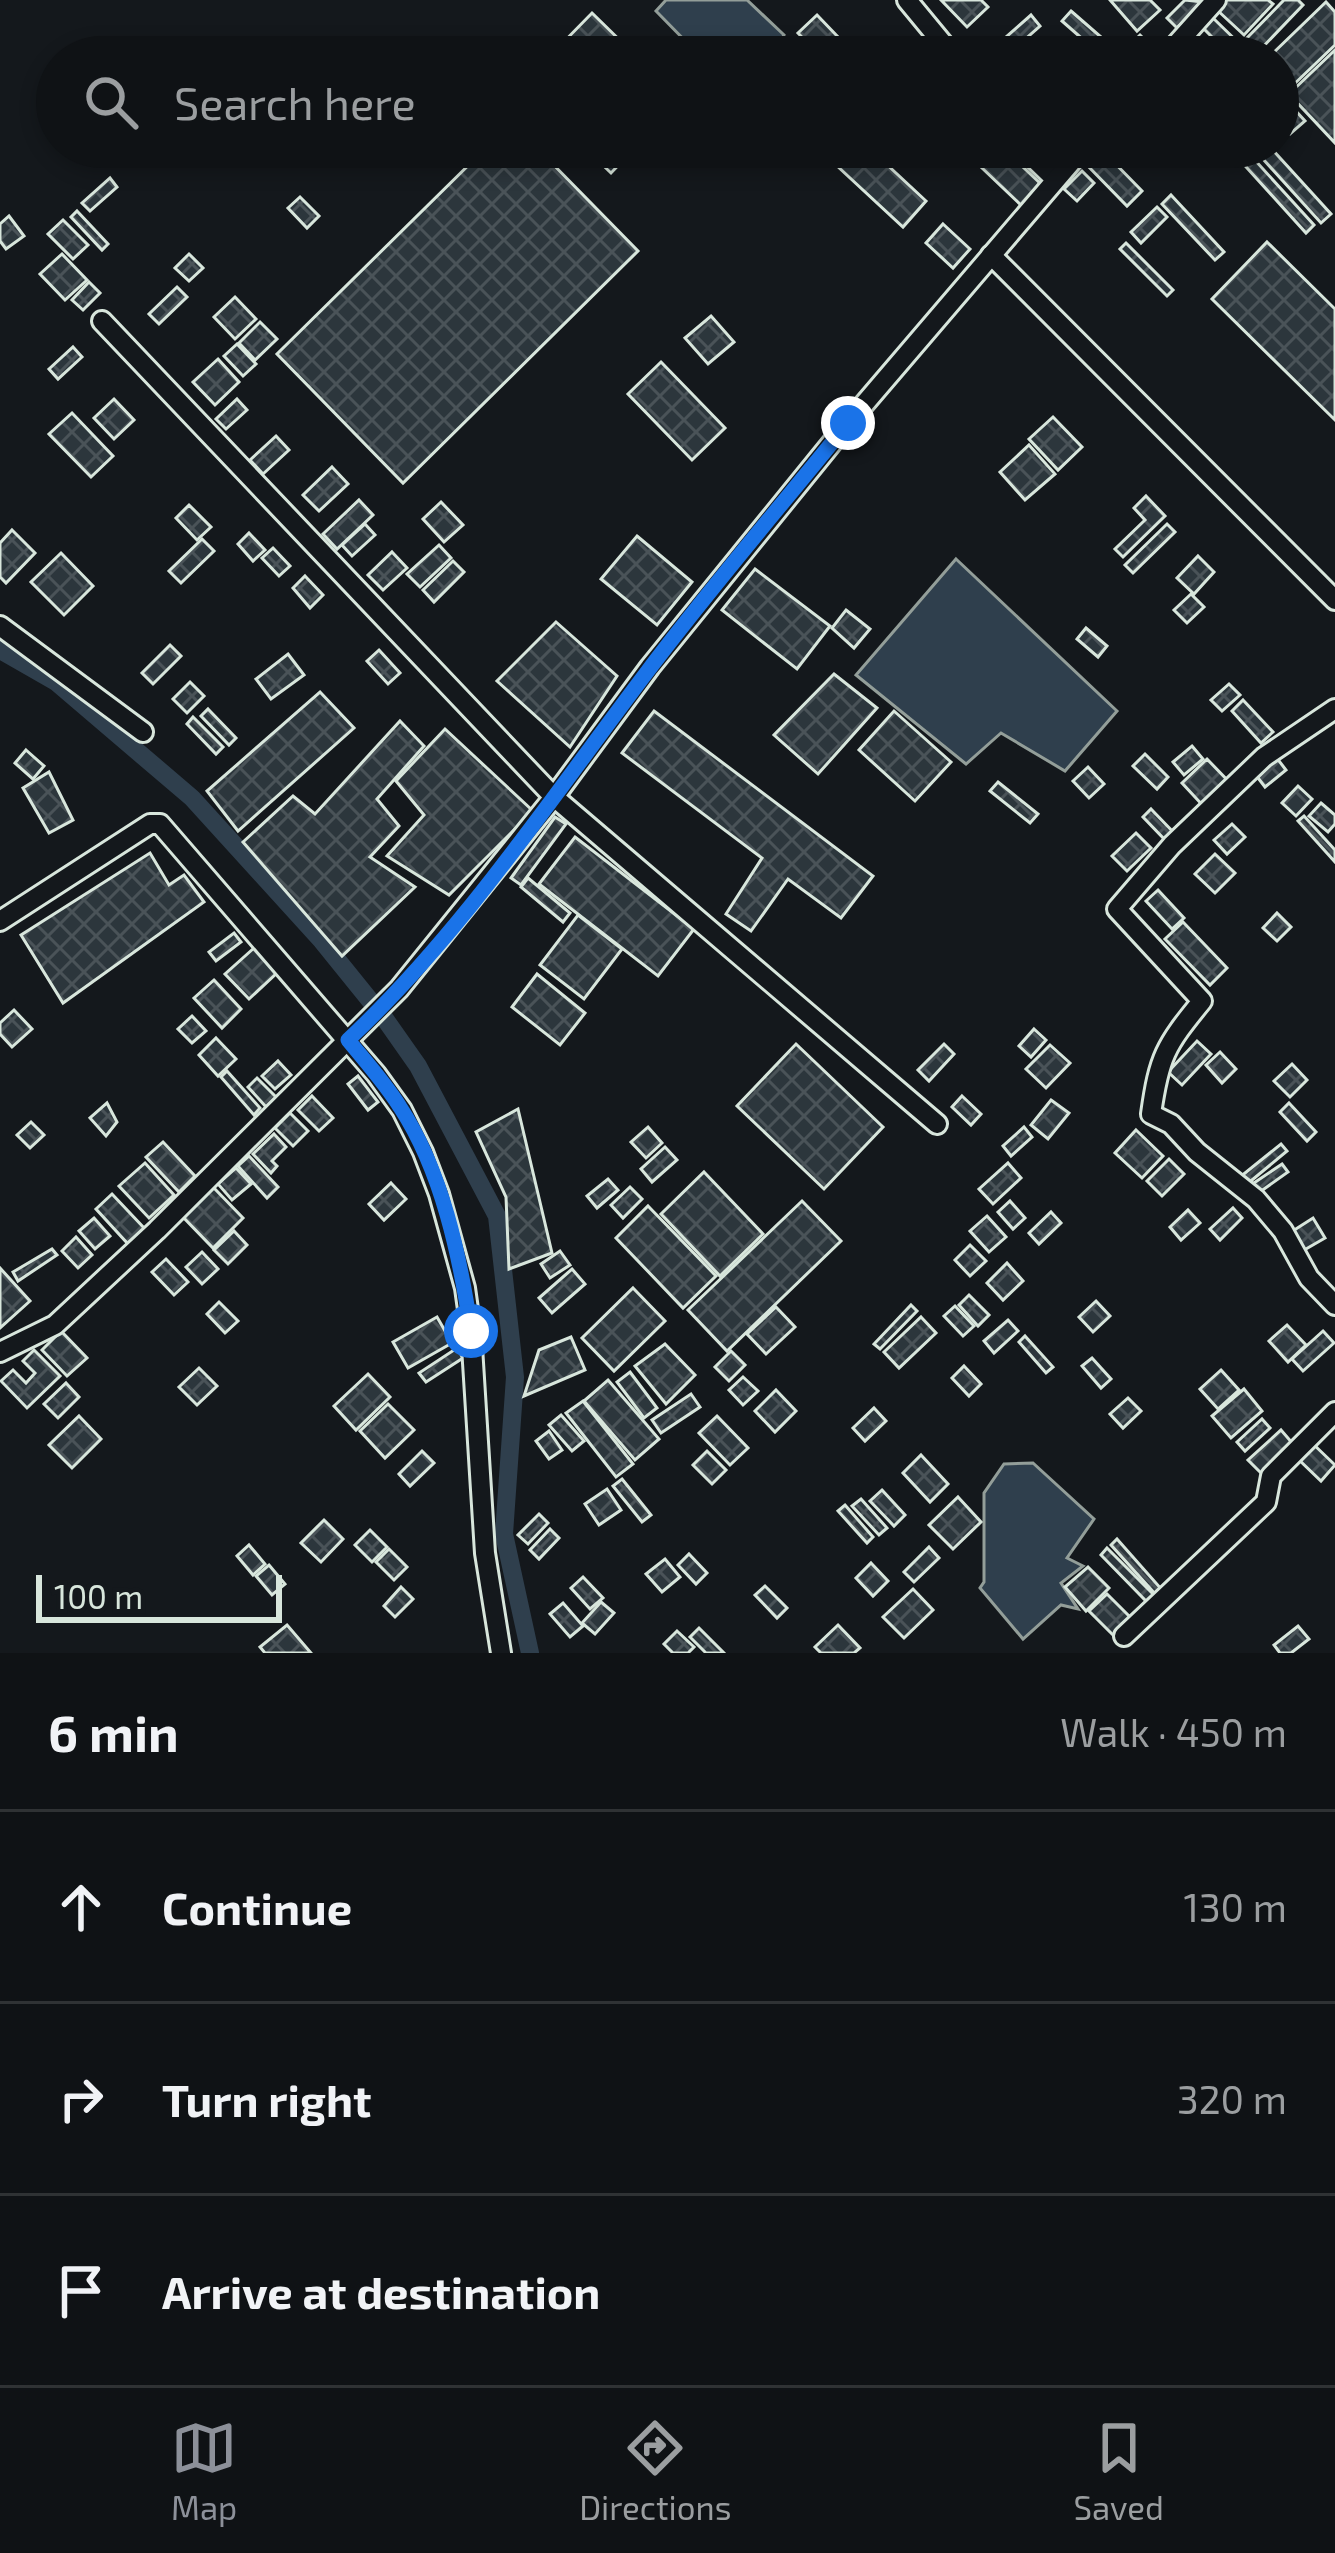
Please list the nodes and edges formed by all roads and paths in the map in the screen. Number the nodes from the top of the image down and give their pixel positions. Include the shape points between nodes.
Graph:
1 (907, 0) edge
2 (1216, 0) edge
3 (937, 36) edge
4 (1184, 36) edge
5 (1044, 168) edge
6 (1065, 168) edge
7 (1055, 179) junction
8 (991, 254) junction
9 (102, 321) dead end
10 (1335, 600) edge
11 (0, 626) edge
12 (1335, 710) edge
13 (143, 732) dead end
14 (554, 797) junction
15 (10, 906) edge
16 (0, 922) edge
17 (353, 1036) junction
18 (937, 1124) dead end
19 (1335, 1306) edge
20 (0, 1352) edge
21 (1335, 1412) edge
22 (1124, 1636) dead end
23 (501, 1653) edge

1 - 3 street
2 - 4 street
5 - 7 street
6 - 7 street
7 - 8 street
8 - 10 street
8 - 14 street via 650,667
9 - 14 street
11 - 13 street
12 - 19 street via 1264,757 1117,909 1202,1001 1158,1063 1151,1114 1256,1199
14 - 17 street
14 - 18 street
15 - 16 street
15 - 17 street via 154,821
17 - 20 street via 55,1325
17 - 23 street via 423,1152 464,1288
21 - 22 street via 1271,1476 1266,1502

